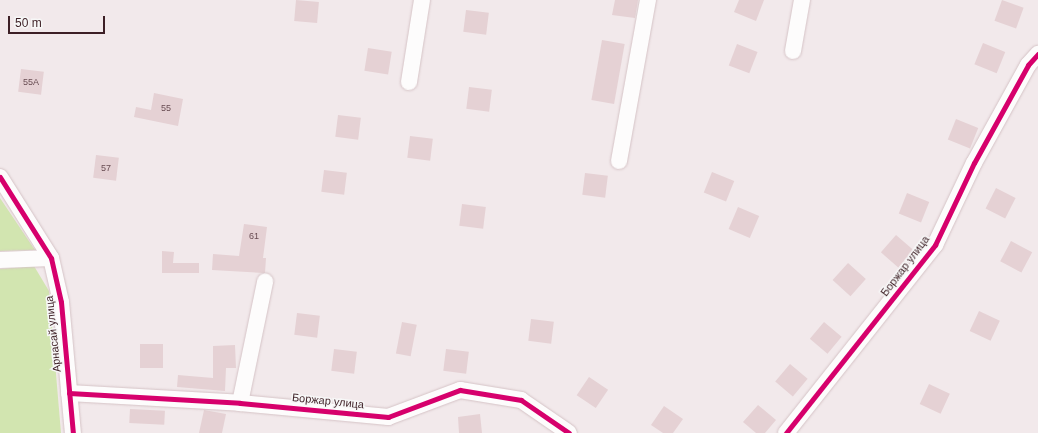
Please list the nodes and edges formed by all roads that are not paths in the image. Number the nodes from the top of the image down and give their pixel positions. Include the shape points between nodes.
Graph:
1 (422, 0) edge
2 (648, 0) edge
3 (802, 0) edge
4 (793, 51) dead end
5 (1038, 54) edge
6 (409, 82) dead end
7 (619, 161) dead end
8 (0, 177) edge
9 (51, 258) junction
10 (0, 260) edge
11 (265, 282) dead end
12 (69, 393) junction
13 (240, 403) junction
14 (72, 433) edge
15 (569, 433) edge
16 (786, 433) edge

1 - 6 street
2 - 7 street
3 - 4 street
5 - 16 street, Боржар улица via 1028,65 974,163 935,245
8 - 9 street, Арнасай улица
9 - 10 street
9 - 12 street, Арнасай улица via 61,302
11 - 13 street
12 - 13 street, Боржар улица
12 - 14 street, Арнасай улица
13 - 15 street, Боржар улица via 388,417 460,390 521,400

